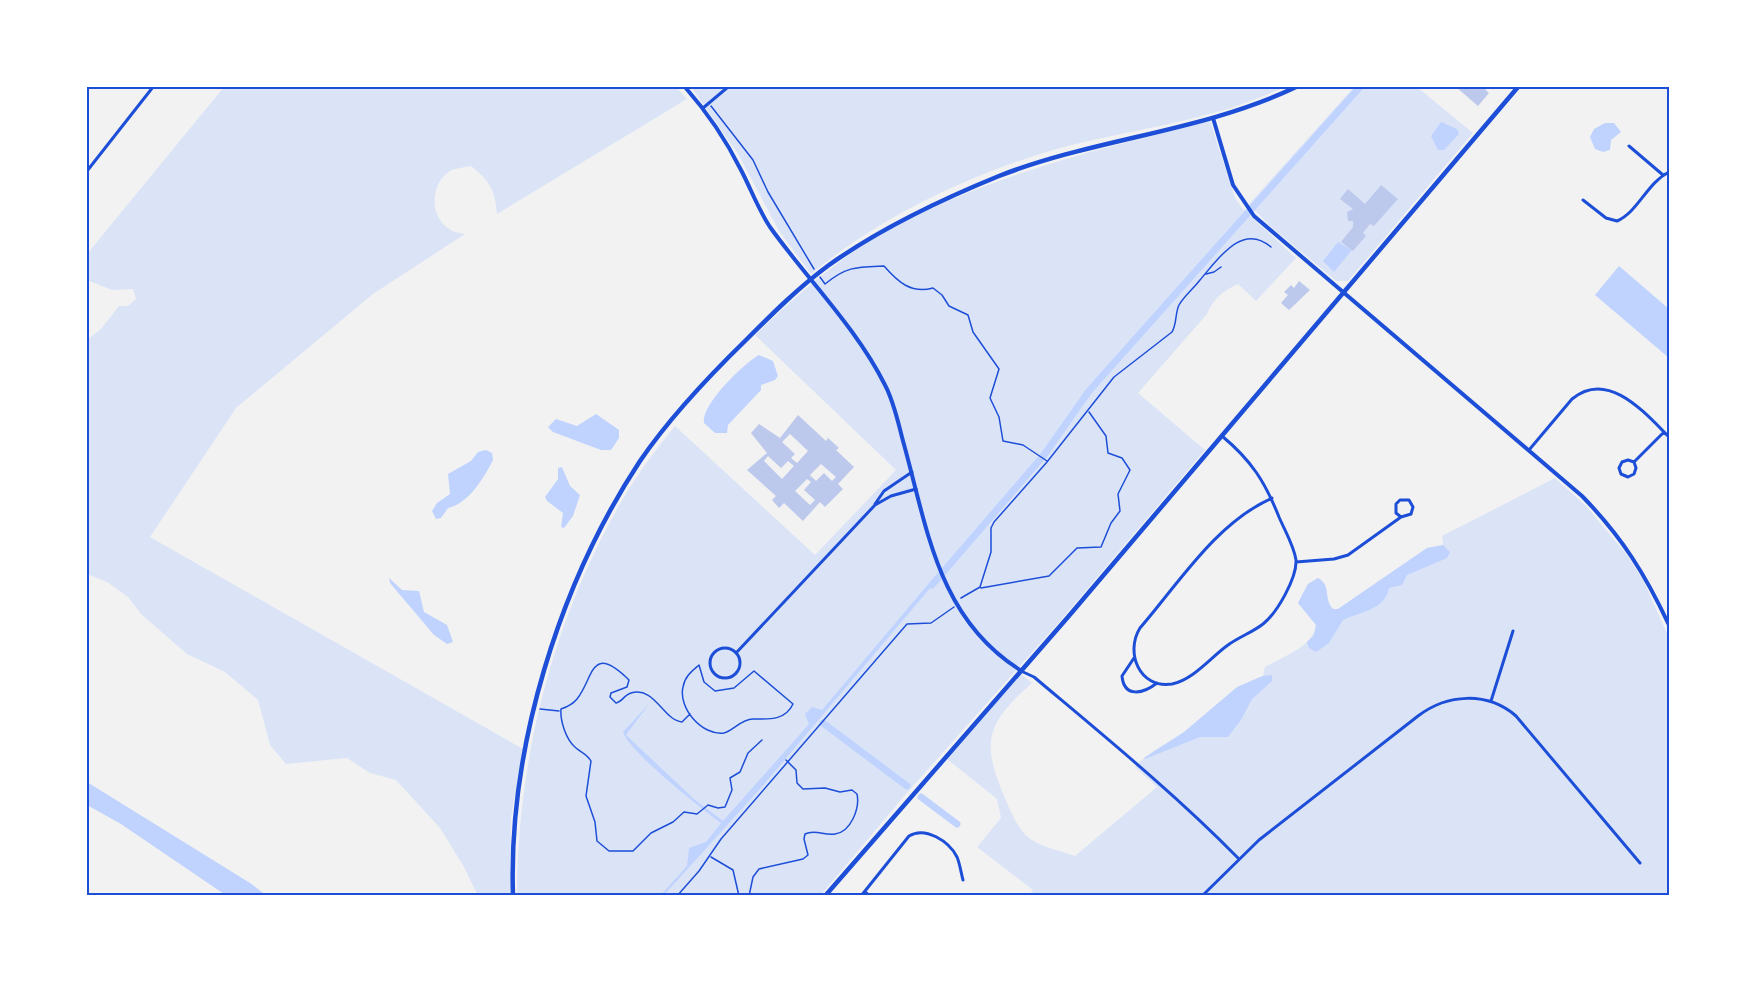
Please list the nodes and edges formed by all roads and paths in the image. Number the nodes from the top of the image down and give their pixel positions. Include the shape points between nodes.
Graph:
1 (153, 87) edge
2 (685, 87) edge
3 (728, 87) edge
4 (1296, 87) edge
5 (1518, 87) edge
6 (708, 104) junction
7 (703, 108) junction
8 (1213, 118) junction
9 (1629, 146) dead end
10 (87, 171) edge
11 (1669, 172) edge
12 (1663, 175) junction
13 (1583, 200) dead end
14 (1272, 247) dead end
15 (1221, 267) dead end
16 (818, 274) junction
17 (1205, 274) junction
18 (811, 280) junction
19 (1344, 292) junction
20 (1089, 412) junction
21 (1664, 432) junction
22 (1221, 436) junction
23 (1669, 437) edge
24 (1529, 450) junction
25 (1047, 462) junction
26 (1634, 462) junction
27 (912, 472) junction
28 (916, 489) junction
29 (1272, 498) junction
30 (875, 506) junction
31 (1401, 517) junction
32 (1296, 562) junction
33 (978, 589) junction
34 (957, 604) junction
35 (1669, 625) edge
36 (1513, 631) dead end
37 (736, 652) junction
38 (1134, 658) junction
39 (1020, 670) junction
40 (1157, 683) junction
41 (1491, 701) junction
42 (533, 708) junction
43 (560, 711) junction
44 (690, 714) junction
45 (762, 740) dead end
46 (787, 761) junction
47 (709, 856) junction
48 (1238, 859) junction
49 (1640, 862) dead end
50 (963, 880) dead end
51 (865, 892) junction
52 (513, 896) edge
53 (677, 896) edge
54 (739, 896) edge
55 (749, 896) edge
56 (825, 896) edge
57 (861, 896) edge
58 (870, 896) edge
59 (1202, 896) edge

1 - 10 street
2 - 7 street
3 - 6 street
4 - 8 main road
5 - 19 main road
6 - 7 street
6 - 16 path via 753,160
7 - 18 street via 766,220
8 - 16 main road via 1061,155 997,177 877,234
8 - 19 street via 1233,185 1247,207
9 - 12 street
11 - 12 street
12 - 13 street via 1617,221 1606,218
14 - 17 path via 1257,240 1241,240
15 - 17 path
16 - 18 main road
16 - 25 path via 825,284 857,266 884,266 899,284 922,291 933,288 949,306 964,311 973,332 999,369 990,398 999,417 1003,441 1023,445
17 - 20 path via 1178,306 1172,332 1114,378
18 - 27 street via 880,374 896,413
18 - 42 main road via 708,378 640,462 604,525 562,616
19 - 22 main road
19 - 24 street
20 - 25 path
20 - 33 path via 1106,436 1108,453 1122,458 1130,470 1118,494 1120,511 1104,544 1077,548 1049,576
21 - 23 street
21 - 24 street via 1622,395 1595,389 1572,399
21 - 26 street
22 - 29 street via 1250,462
22 - 39 main road
24 - 35 street via 1607,521 1637,561
25 - 33 path via 991,528 991,552
26 - 26 street via 1622,462 1621,474 1634,474
27 - 28 street
27 - 30 street via 884,491
28 - 30 street via 891,496
28 - 34 street via 932,554
29 - 32 street
29 - 38 street via 1238,518 1212,543 1140,628 1133,644
30 - 37 street
31 - 31 street via 1413,512 1409,500 1396,504 1395,510
31 - 32 street via 1348,555
32 - 40 street via 1290,585 1265,622 1184,679
33 - 34 path
34 - 39 street via 996,652
34 - 46 path via 932,623 907,624
36 - 41 street
37 - 37 street via 727,648 717,650 710,664 713,673 722,678 735,675 740,661
38 - 40 street via 1142,674
38 - 40 street via 1123,672 1126,688 1142,693
39 - 48 street via 1034,677 1146,772
39 - 56 main road
41 - 48 street via 1461,699 1429,709
41 - 49 street via 1525,725
42 - 43 path
42 - 52 main road via 515,819
43 - 44 path via 577,699 590,671 609,665 629,680 627,687 611,693 615,703 637,693 650,696 675,722 682,722
43 - 45 path via 565,733 591,760 586,796 597,841 613,851 633,851 651,833 684,812 697,814 708,805 725,807 732,790 730,778 740,772 748,753
44 - 44 path via 710,731 721,733 746,721 780,717 793,704 754,670 734,688 715,691 704,682 699,665 689,673 682,687
46 - 47 path
46 - 55 path via 796,770 797,783 803,789 852,790 857,794 857,810 836,834 805,834 808,855 803,859 759,869
47 - 53 path
47 - 54 path via 733,870
48 - 59 street
50 - 51 street via 955,854 928,832 918,832 909,836
51 - 57 street
51 - 58 street

